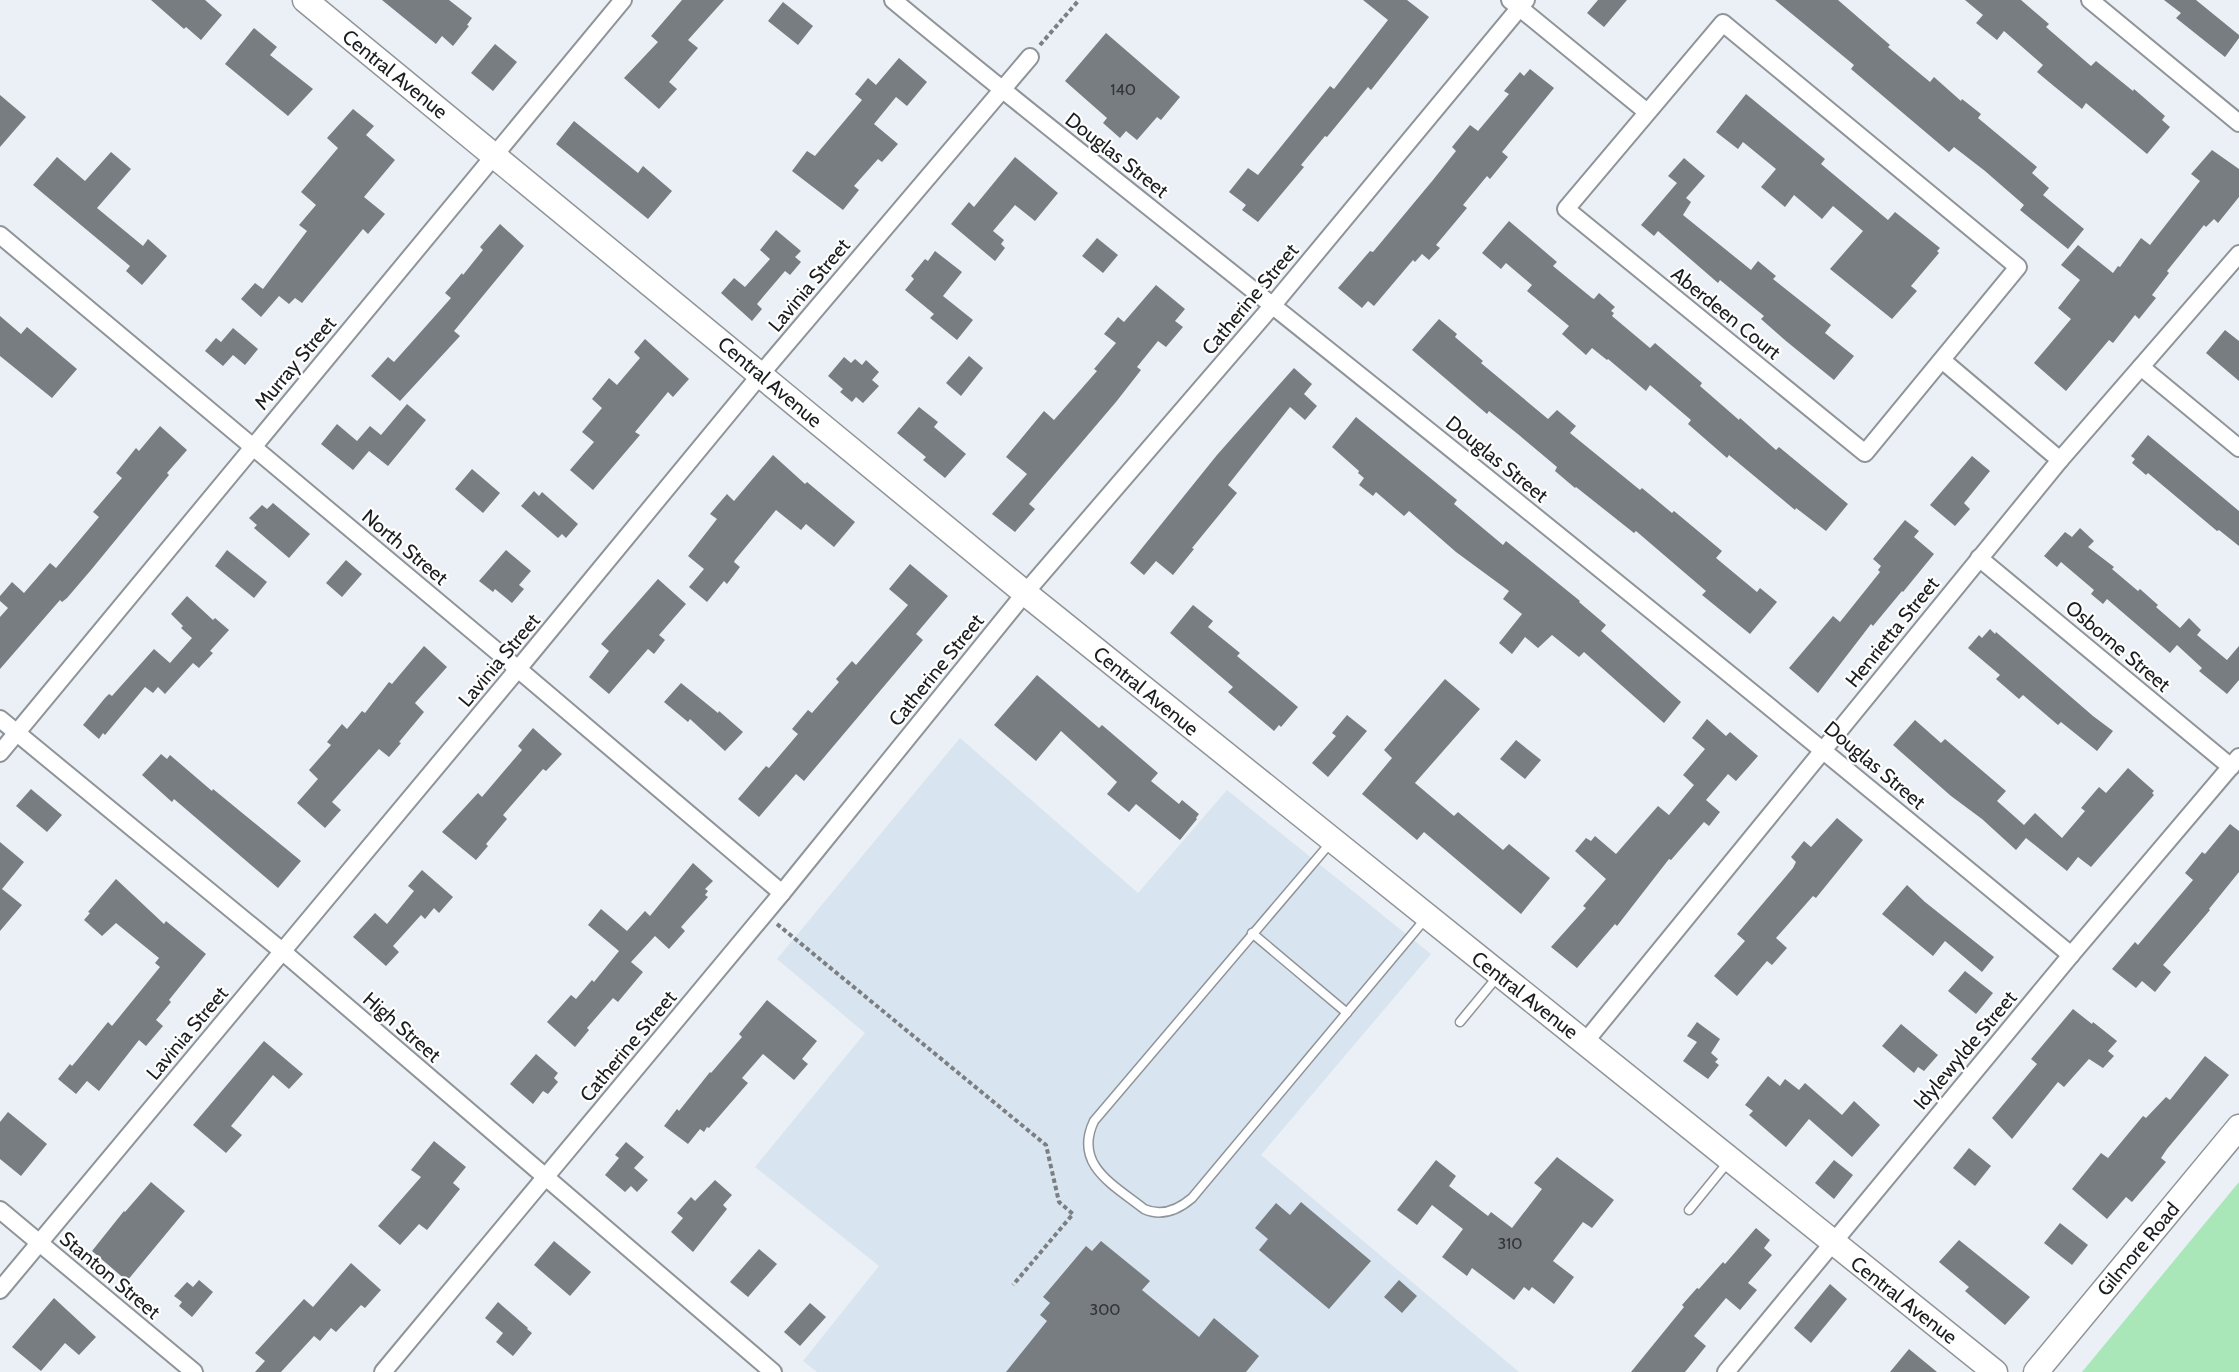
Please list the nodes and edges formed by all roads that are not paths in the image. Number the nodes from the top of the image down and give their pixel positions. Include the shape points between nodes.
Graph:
1 (305, 0) edge
2 (623, 0) edge
3 (893, 0) edge
4 (2090, 0) edge
5 (1518, 3) edge
6 (1030, 57) road end
7 (1001, 90) junction
8 (1647, 112) junction
9 (2239, 123) edge
10 (494, 156) junction
11 (0, 235) edge
12 (2239, 254) edge
13 (1273, 305) junction
14 (1942, 360) junction
15 (2141, 367) junction
16 (761, 375) junction
17 (253, 447) junction
18 (2239, 448) edge
19 (2060, 460) junction
20 (1979, 558) junction
21 (1025, 593) junction
22 (518, 669) junction
23 (0, 720) edge
24 (17, 733) junction
25 (1824, 750) junction
26 (0, 753) edge
27 (2235, 762) edge
28 (1332, 841) junction
29 (782, 893) junction
30 (1427, 916) junction
31 (1252, 933) junction
32 (282, 951) junction
33 (2071, 955) junction
34 (1500, 974) junction
35 (1347, 1013) junction
36 (1460, 1022) dead end
37 (1585, 1042) junction
38 (2239, 1126) edge
39 (1730, 1160) junction
40 (546, 1179) junction
41 (0, 1210) edge
42 (1689, 1210) dead end
43 (40, 1243) junction
44 (1833, 1243) junction
45 (0, 1290) edge
46 (194, 1372) edge
47 (383, 1372) edge
48 (772, 1372) edge
49 (1726, 1372) edge
50 (1995, 1372) edge
51 (2036, 1372) edge

1 - 10 main road, Central Avenue
2 - 10 street, Murray Street
3 - 7 street, Douglas Street
4 - 9 street
5 - 8 street
5 - 13 street, Catherine Street
6 - 7 street, Lavinia Street
7 - 13 street, Douglas Street
7 - 16 street, Lavinia Street
8 - 14 street, Aberdeen Court via 1723,23 2018,267
8 - 14 street, Aberdeen Court via 1566,209 1865,453
10 - 16 main road, Central Avenue
10 - 17 street, Murray Street
11 - 17 street, North Street
12 - 15 street, Henrietta Street
13 - 21 street, Catherine Street
13 - 25 street, Douglas Street
14 - 19 street
15 - 18 street
15 - 19 street, Henrietta Street
16 - 21 main road, Central Avenue
16 - 22 street, Lavinia Street
17 - 22 street, North Street
17 - 24 street, Murray Street
19 - 20 street, Henrietta Street
20 - 25 street, Henrietta Street
20 - 27 street, Osborne Street
21 - 28 main road, Central Avenue
21 - 29 street, Catherine Street
22 - 29 street, North Street
22 - 32 street, Lavinia Street
23 - 24 street, High Street
24 - 26 street, Murray Street
24 - 32 street, High Street
25 - 33 street, Douglas Street
25 - 37 street, Henrietta Street
27 - 33 street, Idylewylde Street
28 - 30 main road, Central Avenue
28 - 31 lane
29 - 40 street, Catherine Street
30 - 34 main road, Central Avenue
30 - 35 lane
31 - 35 lane
31 - 35 lane via 1094,1121 1087,1143 1090,1161 1097,1171 1150,1212 1169,1212 1183,1206
32 - 40 street, High Street
32 - 43 street, Lavinia Street
33 - 44 street, Idylewylde Street
34 - 36 lane
34 - 37 main road, Central Avenue
37 - 39 main road, Central Avenue
38 - 51 main road, Gilmore Road
39 - 42 lane
39 - 44 main road, Central Avenue
40 - 47 street, Catherine Street
40 - 48 street, High Street
41 - 43 street, Stanton Street
43 - 45 street, Lavinia Street
43 - 46 street, Stanton Street
44 - 49 street, Idylewylde Street
44 - 50 main road, Central Avenue

